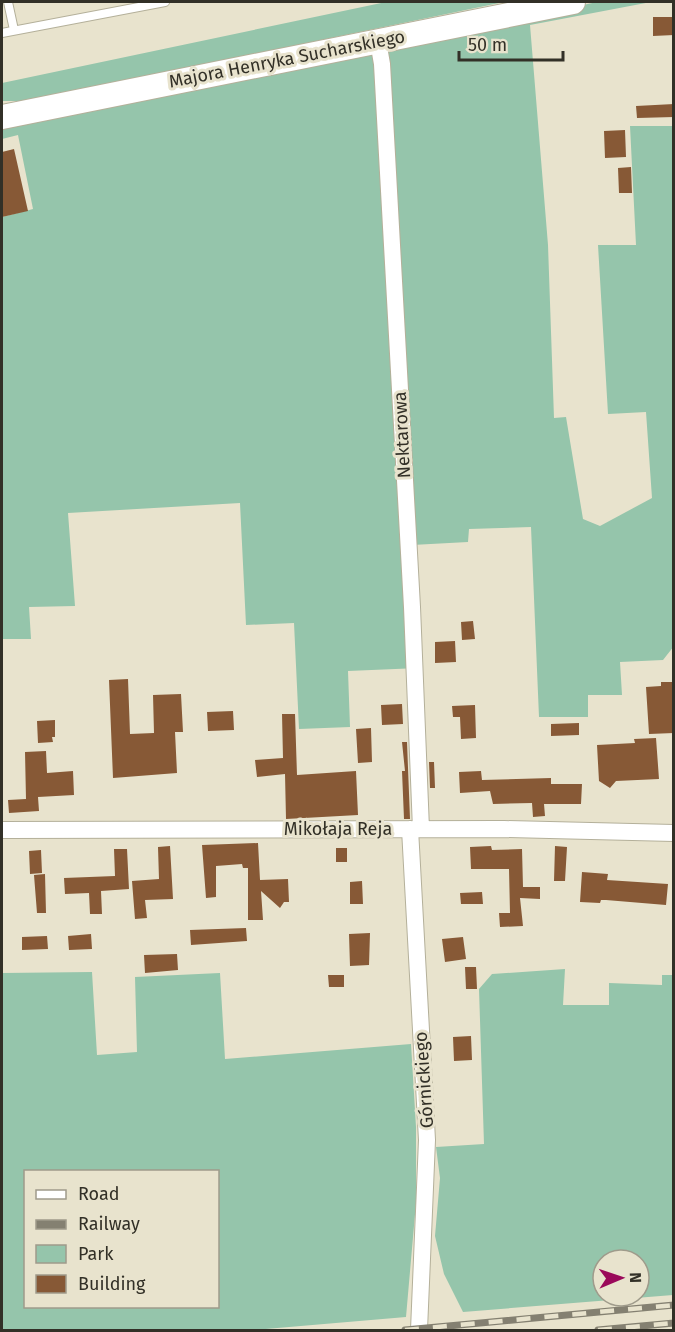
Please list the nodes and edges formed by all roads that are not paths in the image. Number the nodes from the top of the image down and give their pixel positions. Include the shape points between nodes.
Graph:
1 (8, 2) edge
2 (165, 2) edge
3 (573, 2) edge
4 (14, 30) junction
5 (2, 33) edge
6 (378, 41) junction
7 (2, 117) edge
8 (416, 829) junction
9 (2, 830) edge
10 (674, 832) edge
11 (419, 1330) edge

1 - 4 lane
2 - 4 lane
3 - 6 street, Majora Henryka Sucharskiego
4 - 5 lane
6 - 7 street, Majora Henryka Sucharskiego
6 - 8 street, Nektarowa via 412,607
8 - 9 street, Mikołaja Reja
8 - 10 street, Mikołaja Reja
8 - 11 street, Górnickiego via 428,1140

